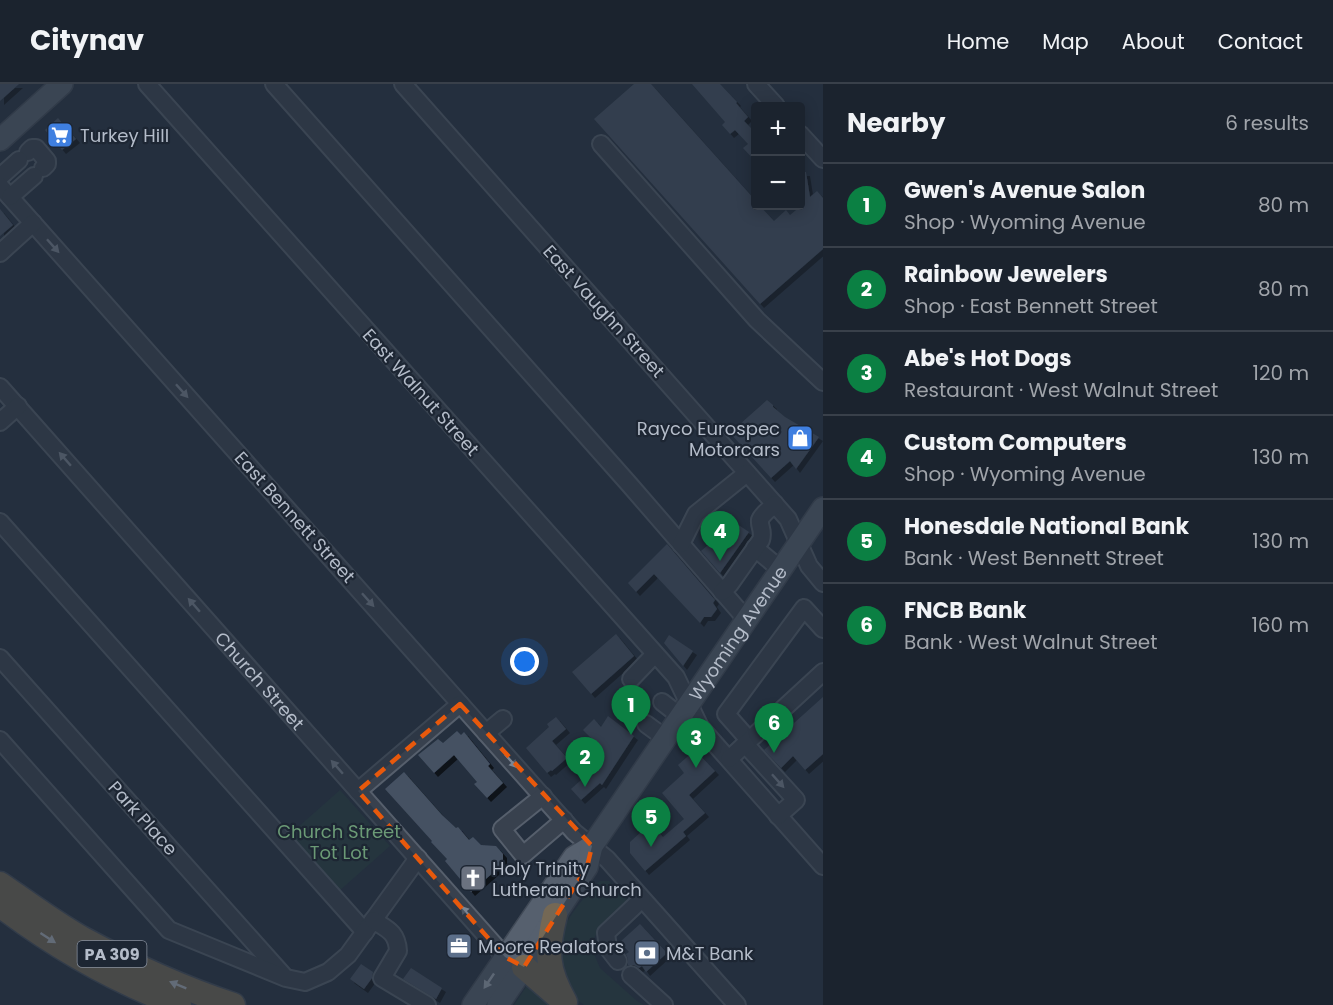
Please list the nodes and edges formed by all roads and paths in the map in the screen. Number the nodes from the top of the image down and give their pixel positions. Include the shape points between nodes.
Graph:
1 (62, 84) edge
2 (147, 84) edge
3 (274, 84) edge
4 (403, 84) edge
5 (756, 84) edge
6 (772, 102) edge
7 (805, 139) edge
8 (0, 140) edge
9 (601, 144) dead end
10 (20, 159) junction
11 (823, 159) edge
12 (35, 175) junction
13 (0, 177) edge
14 (5, 192) edge
15 (33, 223) junction
16 (0, 253) edge
17 (823, 382) edge
18 (0, 387) edge
19 (18, 406) junction
20 (0, 422) edge
21 (747, 473) junction
22 (775, 504) junction
23 (823, 508) edge
24 (0, 522) edge
25 (798, 543) junction
26 (681, 544) junction
27 (755, 548) junction
28 (780, 569) junction
29 (823, 583) edge
30 (722, 592) junction
31 (746, 619) junction
32 (823, 629) edge
33 (656, 654) junction
34 (0, 658) edge
35 (823, 672) edge
36 (631, 679) dead end
37 (662, 702) dead end
38 (460, 704) junction
39 (685, 710) junction
40 (503, 719) dead end
41 (646, 724) dead end
42 (486, 733) junction
43 (665, 738) junction
44 (0, 740) edge
45 (747, 742) junction
46 (729, 759) junction
47 (358, 791) junction
48 (543, 796) junction
49 (778, 816) junction
50 (564, 820) junction
51 (591, 846) junction
52 (418, 858) junction
53 (823, 866) edge
54 (0, 884) edge
55 (642, 899) junction
56 (0, 905) edge
57 (555, 915) junction
58 (369, 926) junction
59 (241, 928) junction
60 (220, 952) junction
61 (618, 961) dead end
62 (515, 962) junction
63 (631, 975) dead end
64 (286, 978) junction
65 (566, 1004) edge
66 (179, 1005) edge
67 (233, 1005) edge
68 (427, 1005) edge
69 (473, 1005) edge
70 (498, 1005) edge
71 (664, 1005) edge
72 (736, 1005) edge

1 - 8 main road
2 - 33 street, East Walnut Street
3 - 26 street
4 - 21 street, East Vaughn Street
5 - 6 street
7 - 11 street
9 - 17 street via 757,320
10 - 12 street
10 - 12 street via 36,148 47,165
10 - 13 street
12 - 14 street
14 - 15 street, East Bennett Street
15 - 16 street
15 -> 38 street, East Bennett Street
18 - 19 street, Church Street
19 - 20 street
47 -> 19 street, Church Street
21 - 22 street, East Vaughn Street
21 - 26 street via 696,514
22 - 25 street, East Vaughn Street via 788,519
22 - 27 street via 762,516 763,533
23 - 25 main road, Wyoming Avenue
24 - 58 street
25 - 28 main road, Wyoming Avenue
25 - 29 street, East Vaughn Street
26 - 30 street
27 - 28 street
27 - 30 street
28 - 31 main road, Wyoming Avenue
30 - 31 street
31 - 39 main road, Wyoming Avenue
32 - 45 street via 804,608 726,714
33 - 36 street
33 - 39 street, East Walnut Street via 678,680
34 - 59 street, Park Place
35 - 45 street
37 - 39 street
38 - 42 street, East Bennett Street
38 - 47 street
39 - 43 main road, Wyoming Avenue
39 - 46 street, East Walnut Street
40 - 42 street
41 - 43 street
42 -> 48 street, East Bennett Street
43 - 51 main road, Wyoming Avenue
44 - 60 street via 170,930
45 - 46 street
45 -> 49 street via 795,800
46 - 49 street, East Walnut Street
47 - 52 street, Church Street
48 - 50 street, East Bennett Street
48 - 50 street via 502,829 523,855
49 - 53 street, East Walnut Street
50 - 51 street, East Bennett Street
51 - 55 street, East Bennett Street
51 - 57 main road, Wyoming Avenue via 587,867
51 - 62 main road, Wyoming Avenue via 573,857
52 - 58 street
62 -> 52 street, Church Street
67 -> 54 highway, PA 309 via 137,967 79,937
55 - 61 street via 606,933 608,948
55 - 72 street, East Bennett Street
56 -> 66 highway, PA 309 via 65,949
57 - 62 main road, Wyoming Avenue
57 - 65 highway via 548,945 549,961
58 - 64 street via 348,955 328,972 305,982
58 - 68 street via 391,932 398,946 382,978
59 - 60 street
59 - 64 street, Park Place
60 - 64 street
62 - 65 highway
62 -> 69 main road, Wyoming Avenue
62 - 70 main road, Wyoming Avenue
63 - 71 street

